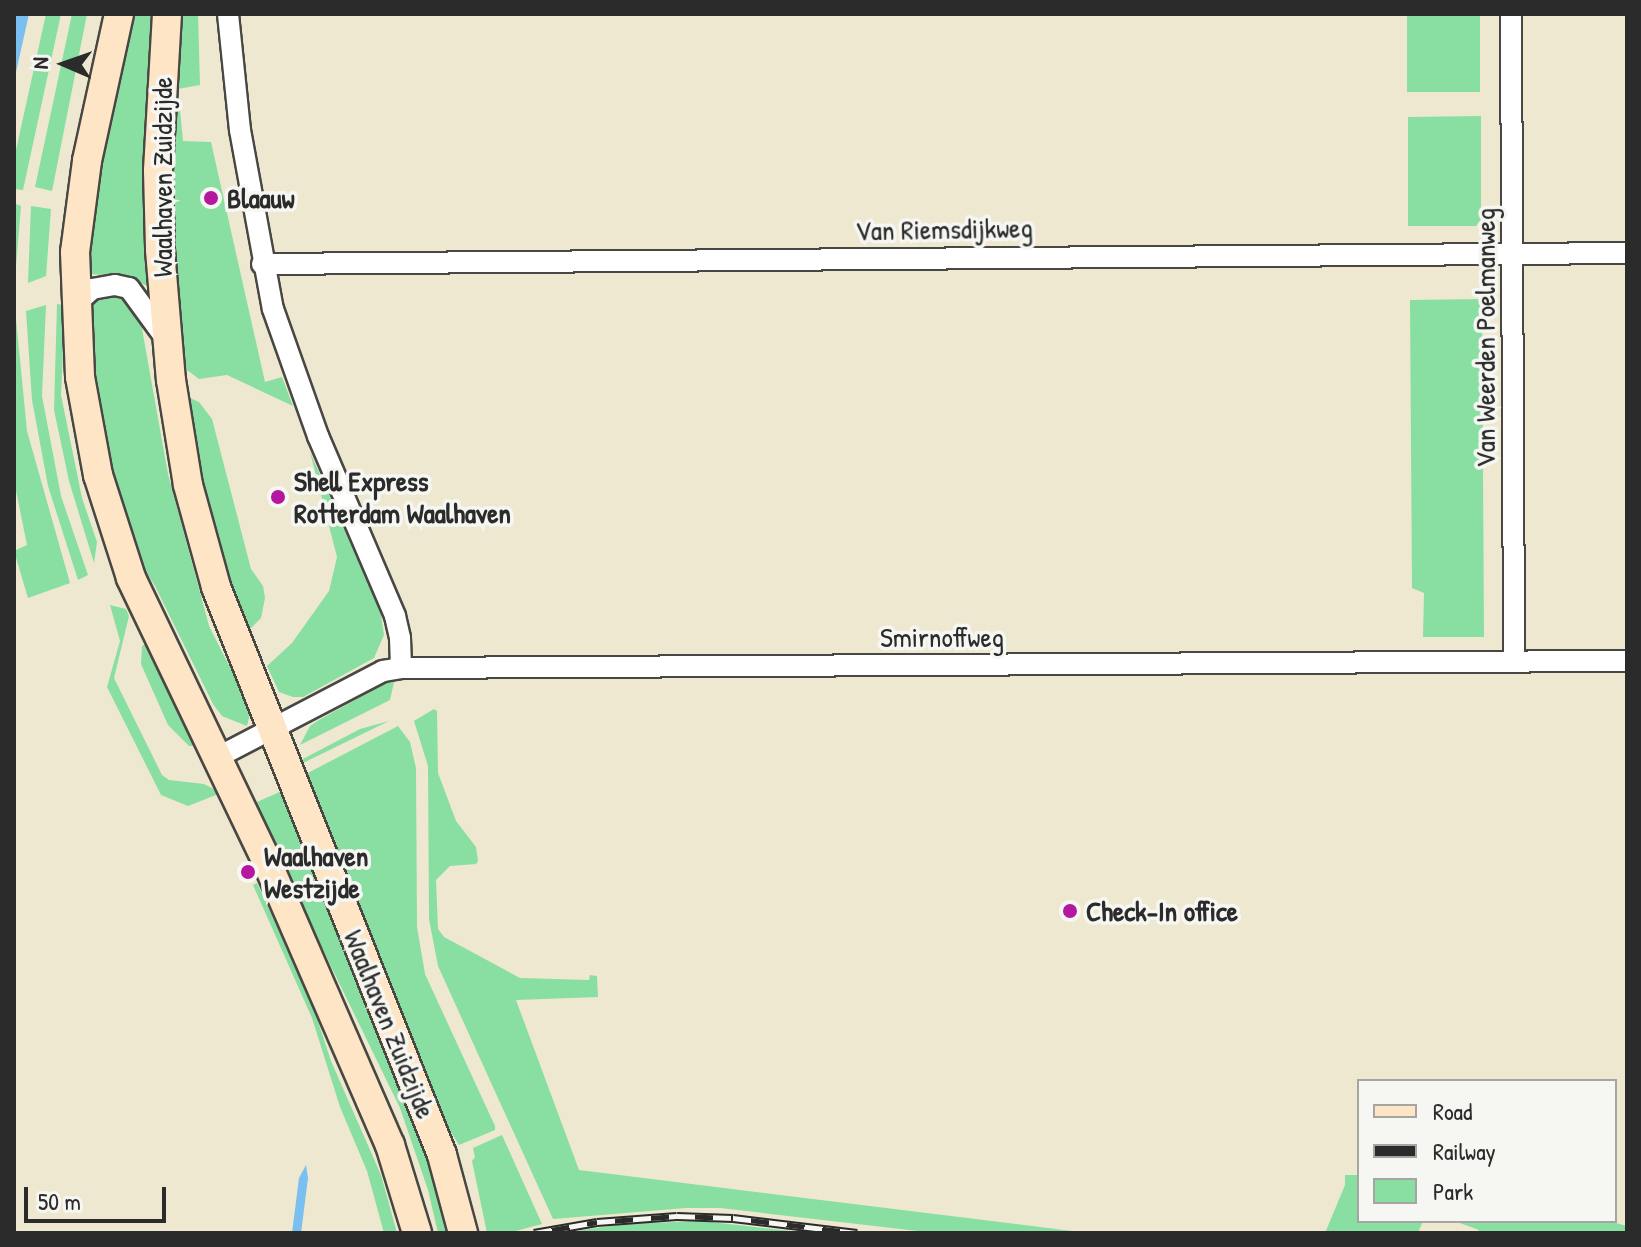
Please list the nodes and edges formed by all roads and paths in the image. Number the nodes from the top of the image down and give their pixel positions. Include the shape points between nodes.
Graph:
1 (119, 14) edge
2 (167, 14) edge
3 (228, 14) edge
4 (1511, 14) edge
5 (1627, 253) edge
6 (1513, 255) junction
7 (262, 264) junction
8 (76, 330) junction
9 (166, 339) junction
10 (1627, 661) edge
11 (1514, 662) junction
12 (401, 668) junction
13 (272, 730) junction
14 (216, 758) junction
15 (417, 1233) edge
16 (463, 1233) edge

1 - 8 main road, Waalhaven Zuidzijde via 80,199
2 - 9 main road, Waalhaven Zuidzijde via 158,171
3 - 7 street
4 - 6 street, Van Weerden Poelmanweg
5 - 6 street, Van Riemsdijkweg
6 - 7 street, Van Riemsdijkweg
6 - 11 street, Van Weerden Poelmanweg
7 - 12 street via 279,330 318,436 395,616
8 - 9 street, Waalhaven Zuidzijde via 81,299 92,289 115,285 129,288 141,300
8 - 14 main road, Waalhaven Zuidzijde via 88,432 110,518 131,578
9 - 13 main road, Waalhaven Zuidzijde via 188,485 211,571
10 - 11 street, Smirnoffweg
11 - 12 street, Smirnoffweg
12 - 13 street, Smirnoffweg via 383,671
13 - 14 street
13 - 16 main road, Waalhaven Zuidzijde via 442,1155
14 - 15 main road, Waalhaven Zuidzijde via 390,1145

